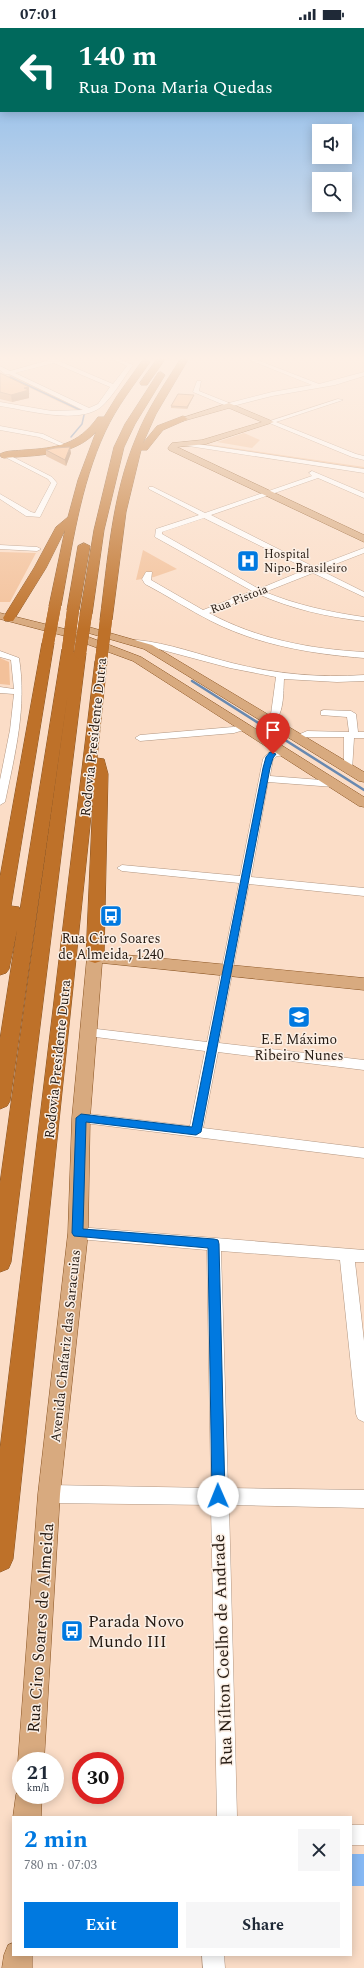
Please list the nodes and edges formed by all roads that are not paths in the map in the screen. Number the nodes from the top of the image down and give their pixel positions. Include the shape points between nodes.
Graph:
1 (57, 449) edge
2 (86, 449) edge
3 (95, 449) edge
4 (119, 449) edge
5 (136, 449) edge
6 (143, 449) edge
7 (166, 449) edge
8 (172, 449) edge
9 (213, 449) edge
10 (248, 449) edge
11 (335, 449) edge
12 (134, 453) junction
13 (3, 455) edge
14 (177, 455) junction
15 (364, 458) edge
16 (280, 459) junction
17 (306, 463) junction
18 (364, 466) edge
19 (298, 467) junction
20 (364, 471) edge
21 (318, 476) junction
22 (81, 486) junction
23 (151, 488) dead end
24 (262, 495) junction
25 (0, 496) edge
26 (364, 496) edge
27 (4, 500) edge
28 (204, 515) junction
29 (74, 518) junction
30 (85, 537) dead end
31 (364, 539) edge
32 (0, 547) edge
33 (364, 547) edge
34 (37, 549) dead end
35 (364, 550) edge
36 (313, 570) junction
37 (148, 574) dead end
38 (259, 592) junction
39 (364, 595) edge
40 (0, 609) edge
41 (203, 613) junction
42 (8, 615) edge
43 (33, 619) junction
44 (364, 619) edge
45 (137, 643) junction
46 (74, 651) junction
47 (0, 654) edge
48 (364, 655) edge
49 (280, 677) junction
50 (364, 678) edge
51 (0, 690) edge
52 (17, 692) junction
53 (324, 713) dead end
54 (270, 720) junction
55 (244, 727) junction
56 (356, 735) edge
57 (298, 737) junction
58 (140, 738) dead end
59 (92, 745) junction
60 (61, 750) junction
61 (286, 753) junction
62 (4, 765) edge
63 (349, 768) junction
64 (364, 778) edge
65 (264, 779) junction
66 (334, 784) junction
67 (0, 802) edge
68 (364, 803) edge
69 (81, 841) junction
70 (122, 868) dead end
71 (245, 880) junction
72 (364, 892) edge
73 (0, 924) edge
74 (95, 957) junction
75 (0, 969) edge
76 (227, 970) junction
77 (364, 984) edge
78 (88, 1032) junction
79 (213, 1048) junction
80 (364, 1065) edge
81 (0, 1101) edge
82 (81, 1118) junction
83 (196, 1132) junction
84 (364, 1152) edge
85 (78, 1233) junction
86 (214, 1244) junction
87 (347, 1254) junction
88 (364, 1256) edge
89 (0, 1262) edge
90 (364, 1414) edge
91 (49, 1494) junction
92 (218, 1496) junction
93 (364, 1499) edge
94 (0, 1559) edge
95 (32, 1752) edge
96 (28, 1804) edge
97 (27, 1816) edge
98 (227, 1816) edge
99 (352, 1835) edge
100 (364, 1835) edge
101 (18, 1956) edge
102 (213, 1956) edge
103 (17, 1968) edge
104 (214, 1968) edge

1 - 13 highway
2 - 22 highway via 81,453 77,464 76,476
3 - 22 highway
4 - 46 highway, Rodovia Presidente Dutra, bridge via 99,530 86,614
5 - 12 highway, Rodovia Presidente Dutra
6 - 12 highway
7 - 14 main road
8 - 14 main road
9 - 16 street
10 - 18 street
11 - 15 street
12 - 59 highway, Rodovia Presidente Dutra, bridge via 125,485
13 - 27 street via 54,482 37,515
14 - 24 main road
16 - 17 street
16 - 19 street
17 - 19 street
17 - 20 street
19 - 21 street
21 - 24 street
21 - 26 street
22 - 29 highway
23 - 28 street
24 - 28 street
24 - 31 main road
24 - 33 main road
25 - 27 street
28 - 36 street
28 - 38 street via 157,533 159,537
29 - 42 highway via 61,527 40,568
29 - 73 highway, bridge via 48,643
30 - 46 highway, Rodovia Presidente Dutra, bridge via 73,610
32 - 34 street
35 - 36 street, Rua Pistoia
36 - 38 street, Rua Pistoia
36 - 39 street
37 - 41 street via 148,582
38 - 41 street, Rua Pistoia
38 - 44 street via 287,604 314,611
40 - 42 main road
41 - 48 street via 235,628 276,641 313,650
42 - 43 main road
43 - 45 main road
43 - 55 main road via 136,659
45 - 49 street via 151,644
45 - 54 main road via 148,647
46 - 60 highway, Rodovia Presidente Dutra
47 - 52 street via 15,658
49 - 50 street via 331,681
49 - 54 street via 275,715
51 - 52 street
52 - 62 street via 16,710
53 - 56 street via 351,714
54 - 57 main road
55 - 58 street
55 - 61 main road
56 - 57 street via 307,734
56 - 63 street
57 - 63 main road
59 - 69 highway, Rodovia Presidente Dutra
59 - 74 highway via 98,756 101,774
60 - 69 highway via 75,758 72,832
60 - 75 highway via 44,760
60 - 81 highway, Rodovia Presidente Dutra
60 - 89 highway, Rodovia Presidente Dutra
61 - 65 street via 275,753 270,756
61 - 66 main road
62 - 67 street
63 - 64 main road
65 - 66 street
65 - 71 street
66 - 68 main road
69 - 94 highway, Rodovia Presidente Dutra
70 - 71 street
71 - 72 street
71 - 76 street
74 - 76 main road
74 - 78 main road, Avenida Chafariz das Saracuias
76 - 77 main road
76 - 79 street
78 - 79 street
78 - 82 main road, Avenida Chafariz das Saracuias
79 - 80 street
79 - 83 street
82 - 83 street
82 - 85 main road, Avenida Chafariz das Saracuias
83 - 84 street
85 - 86 street
85 - 91 main road, Avenida Chafariz das Saracuias
86 - 87 street
86 - 92 street, Rua Nílton Coelho de Andrade
87 - 88 street
87 - 90 street
91 - 92 street
91 - 95 main road, Rua Ciro Soares de Almeida
92 - 93 street
92 - 98 street, Rua Nílton Coelho de Andrade
96 - 97 main road
99 - 100 street
101 - 103 main road
102 - 104 street

